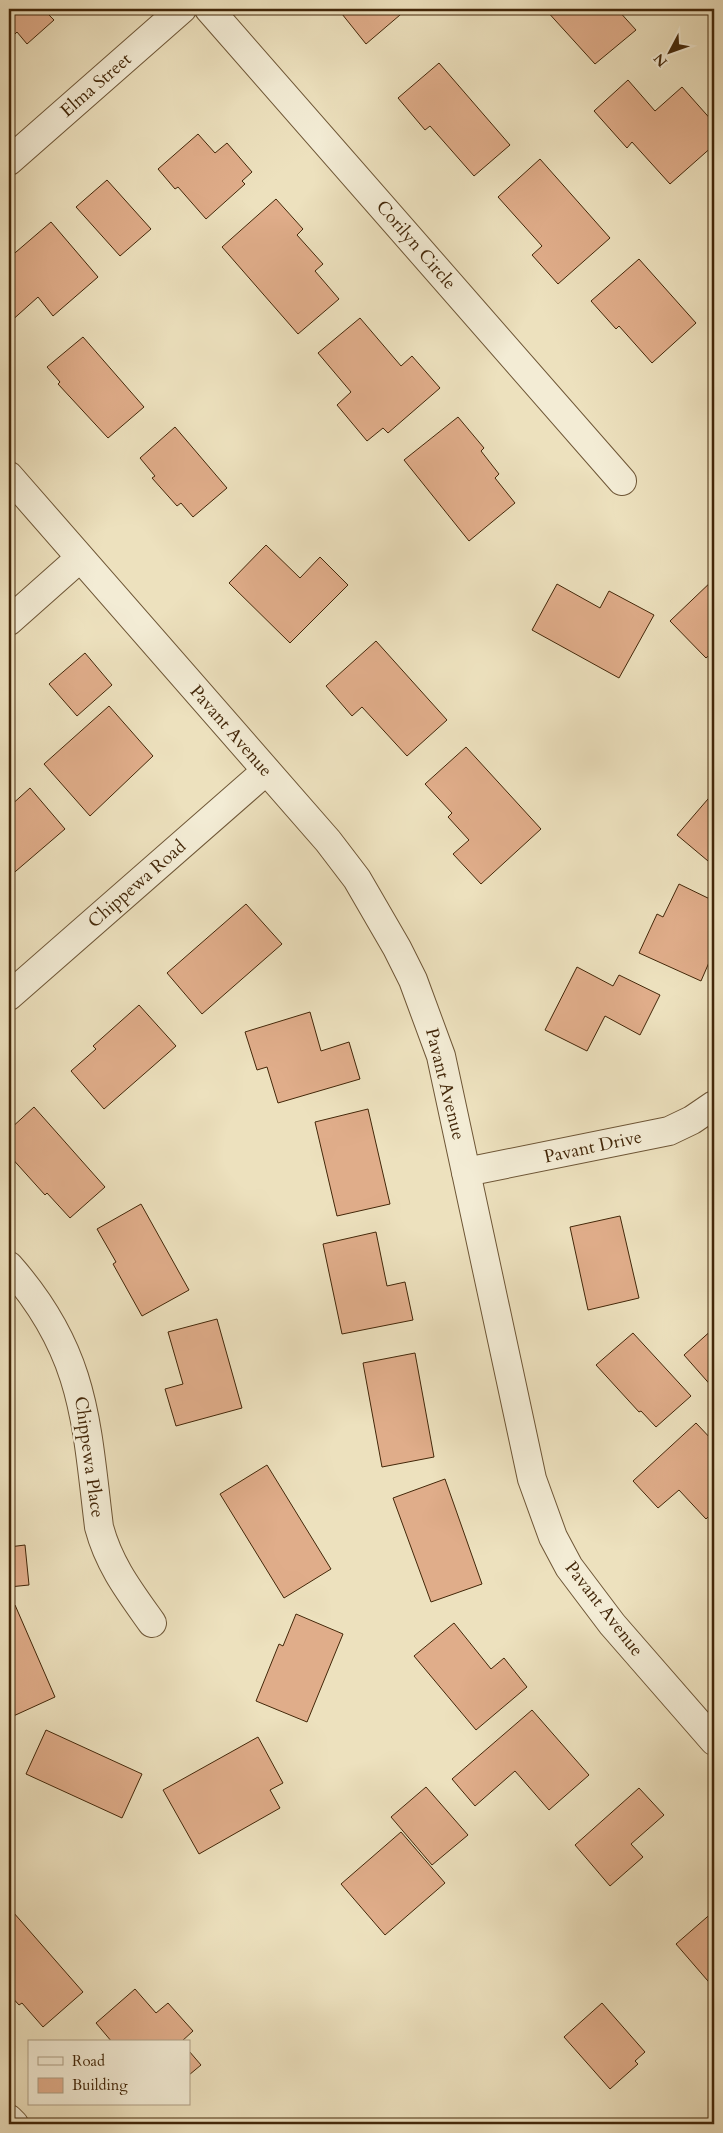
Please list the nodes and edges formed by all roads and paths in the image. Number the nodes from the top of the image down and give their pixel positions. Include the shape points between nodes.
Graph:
1 (182, 9) edge
2 (209, 9) edge
3 (9, 161) edge
4 (9, 476) edge
5 (622, 482) dead end
6 (80, 558) junction
7 (9, 621) edge
8 (266, 771) junction
9 (9, 996) edge
10 (714, 1105) edge
11 (466, 1172) junction
12 (9, 1266) edge
13 (152, 1623) dead end
14 (714, 1742) edge
15 (9, 2119) edge
16 (14, 2124) edge

1 - 3 street, Elma Street
2 - 5 street, Corilyn Circle
4 - 6 street, Pavant Avenue
6 - 7 street
6 - 8 street, Pavant Avenue
8 - 9 street, Chippewa Road
8 - 11 street, Pavant Avenue via 357,879 413,980 441,1056
10 - 11 street, Pavant Drive via 669,1131
11 - 14 street, Pavant Avenue via 532,1479 553,1537 569,1568 590,1597
12 - 13 street, Chippewa Place via 38,1302 67,1354 85,1412 99,1528 104,1545 120,1577
15 - 16 street

